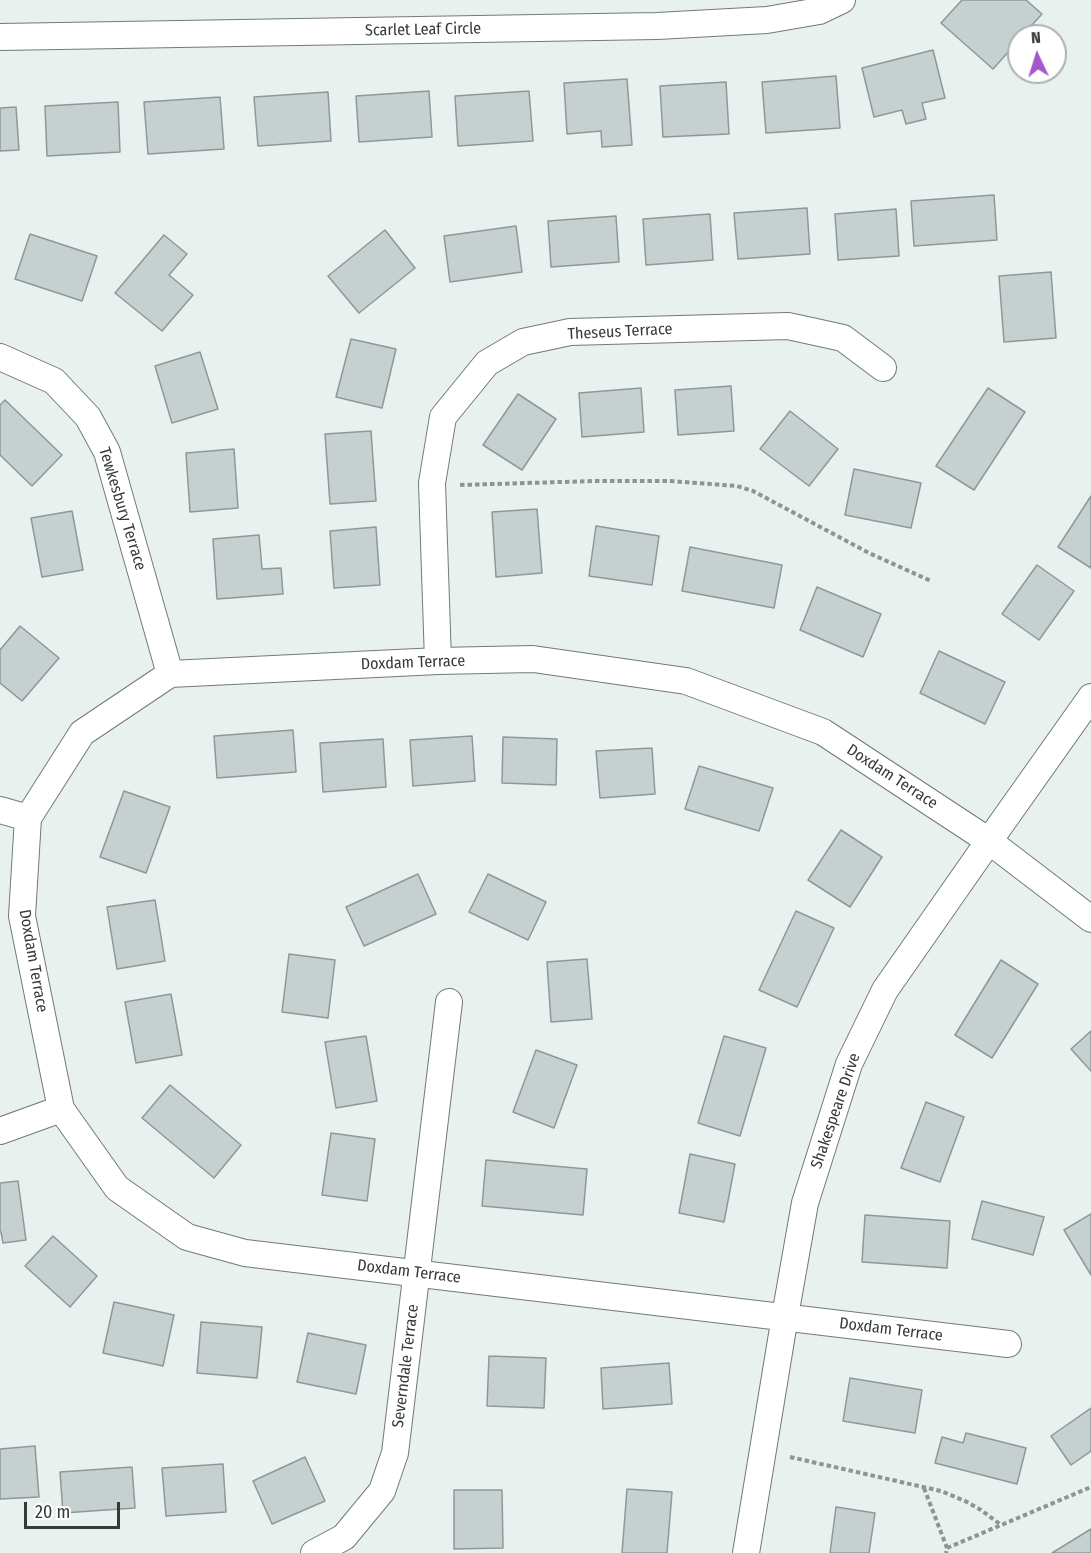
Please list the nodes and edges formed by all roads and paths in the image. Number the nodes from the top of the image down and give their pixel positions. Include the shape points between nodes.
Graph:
1 (842, 0) edge
2 (0, 37) edge
3 (0, 357) edge
4 (883, 368) dead end
5 (432, 486) junction
6 (931, 581) dead end
7 (438, 661) junction
8 (170, 674) junction
9 (1091, 697) edge
10 (0, 810) edge
11 (28, 818) junction
12 (989, 841) junction
13 (1091, 919) edge
14 (449, 1002) dead end
15 (61, 1109) junction
16 (0, 1131) edge
17 (418, 1273) junction
18 (785, 1316) junction
19 (1008, 1344) dead end
20 (763, 1451) junction
21 (924, 1487) junction
22 (1091, 1487) edge
23 (1001, 1525) junction
24 (947, 1551) edge
25 (314, 1553) edge
26 (746, 1553) edge

1 - 2 street, Scarlet Leaf Circle via 819,11 767,20 657,26
3 - 8 street, Tewkesbury Terrace via 54,381 88,417 107,452
4 - 5 street, Theseus Terrace via 843,338 788,326 570,332 524,342 487,363 443,417
5 - 6 path via 595,480 737,486
5 - 7 street, Theseus Terrace
7 - 8 street, Doxdam Terrace
7 - 12 street, Doxdam Terrace via 533,659 686,681 823,732
8 - 11 street, Doxdam Terrace via 82,733
9 - 12 street, Shakespeare Drive
10 - 11 street
11 - 15 street, Doxdam Terrace via 22,916
12 - 13 street, Doxdam Terrace
12 - 18 street, Shakespeare Drive via 885,990 849,1064 805,1203
14 - 17 street, Severndale Terrace
15 - 16 street
15 - 17 street, Doxdam Terrace via 117,1188 187,1237 245,1253
17 - 18 street, Doxdam Terrace
17 - 25 street, Severndale Terrace via 395,1454 382,1491 344,1537
18 - 19 street, Doxdam Terrace
18 - 20 street, Shakespeare Drive
20 - 21 path
20 - 26 street, Shakespeare Drive
21 - 23 path via 965,1501
21 - 24 path
22 - 23 path
23 - 24 path

